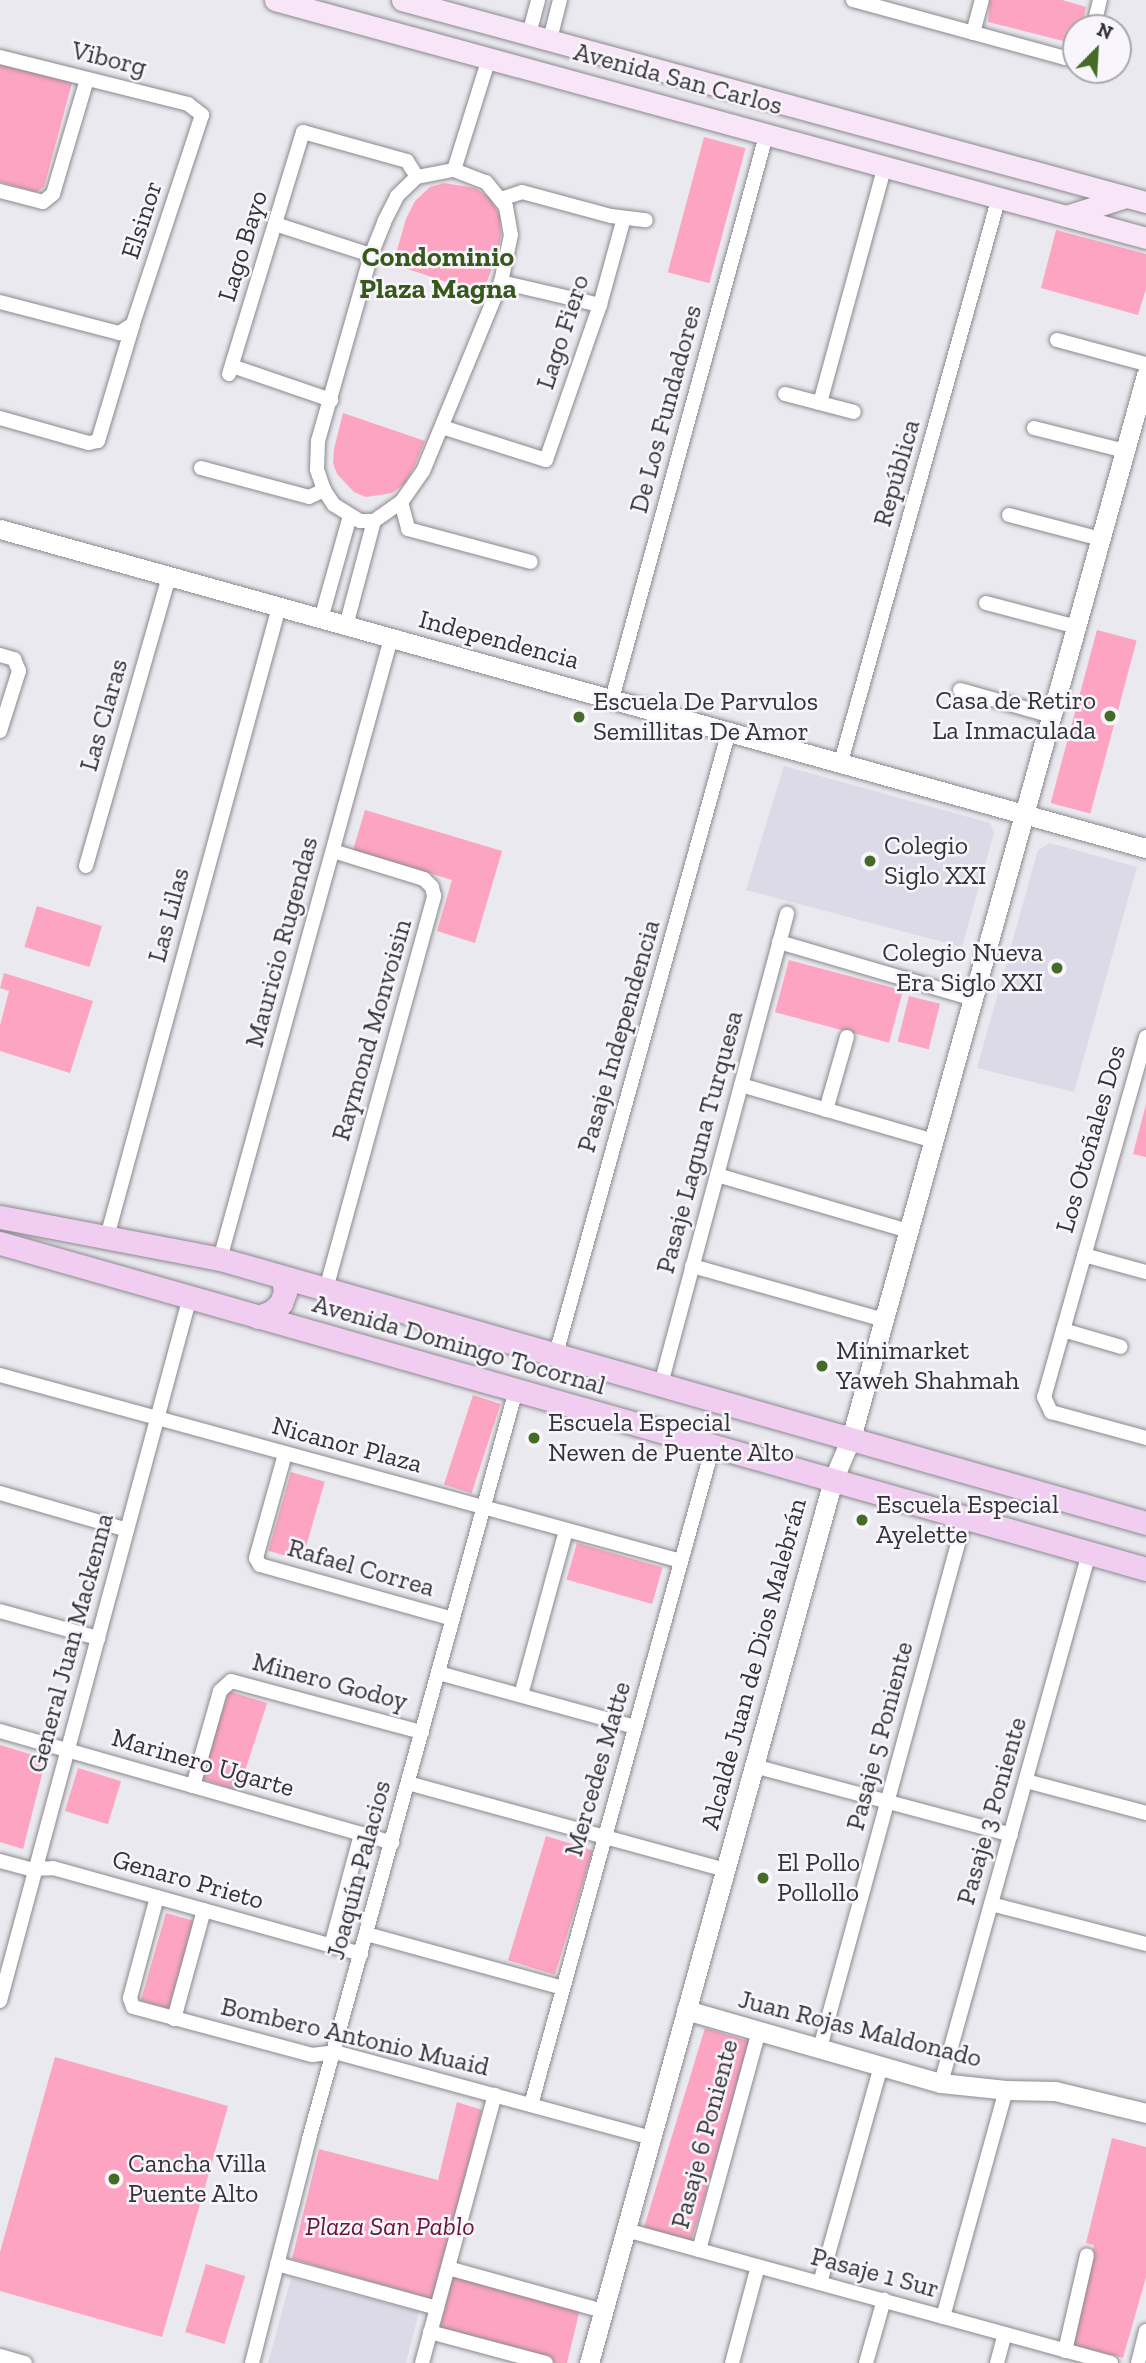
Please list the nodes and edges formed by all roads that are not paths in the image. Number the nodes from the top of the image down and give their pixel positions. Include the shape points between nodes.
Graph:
1 (275, 0) edge
2 (402, 0) edge
3 (538, 0) edge
4 (560, 0) edge
5 (853, 0) edge
6 (982, 0) edge
7 (880, 4) edge
8 (430, 8) junction
9 (973, 33) junction
10 (528, 34) junction
11 (421, 39) junction
12 (550, 39) junction
13 (0, 57) edge
14 (1062, 57) edge
15 (489, 58) junction
16 (87, 79) junction
17 (202, 115) joint
18 (767, 132) junction
19 (885, 165) junction
20 (454, 170) junction
21 (417, 177) junction
22 (1079, 184) junction
23 (0, 191) edge
24 (999, 197) junction
25 (502, 199) junction
26 (1136, 199) edge
27 (1076, 213) junction
28 (624, 218) junction
29 (646, 220) dead end
30 (275, 224) junction
31 (1146, 238) edge
32 (371, 256) junction
33 (500, 282) junction
34 (0, 302) edge
35 (600, 304) junction
36 (133, 324) junction
37 (1057, 340) dead end
38 (1146, 364) edge
39 (1146, 375) edge
40 (785, 394) dead end
41 (331, 400) junction
42 (820, 403) junction
43 (854, 412) dead end
44 (0, 418) edge
45 (442, 427) junction
46 (1034, 428) dead end
47 (1125, 451) junction
48 (201, 468) dead end
49 (324, 490) junction
50 (401, 502) junction
51 (1009, 515) dead end
52 (350, 516) junction
53 (374, 521) junction
54 (0, 529) edge
55 (1101, 539) junction
56 (532, 560) dead end
57 (169, 576) junction
58 (986, 603) dead end
59 (279, 607) junction
60 (321, 618) junction
61 (346, 626) junction
62 (1077, 626) junction
63 (391, 638) junction
64 (0, 655) edge
65 (960, 690) dead end
66 (612, 699) junction
67 (1052, 716) junction
68 (0, 731) edge
69 (729, 731) junction
70 (841, 762) junction
71 (1025, 813) junction
72 (1146, 848) edge
73 (332, 851) junction
74 (86, 866) dead end
75 (787, 914) dead end
76 (779, 942) junction
77 (974, 999) junction
78 (847, 1037) dead end
79 (1146, 1037) edge
80 (741, 1085) junction
81 (827, 1110) junction
82 (934, 1141) junction
83 (717, 1175) junction
84 (0, 1217) edge
85 (909, 1231) junction
86 (107, 1237) junction
87 (0, 1243) edge
88 (1084, 1255) junction
89 (220, 1259) junction
90 (692, 1266) junction
91 (1146, 1272) edge
92 (283, 1277) junction
93 (326, 1289) junction
94 (190, 1297) junction
95 (258, 1317) junction
96 (884, 1320) junction
97 (1063, 1331) junction
98 (1121, 1347) dead end
99 (556, 1354) junction
100 (0, 1375) edge
101 (661, 1384) junction
102 (516, 1390) junction
103 (157, 1419) junction
104 (851, 1438) junction
105 (1146, 1438) edge
106 (713, 1446) junction
107 (285, 1454) junction
108 (832, 1480) junction
109 (0, 1493) edge
110 (484, 1508) junction
111 (965, 1518) junction
112 (1146, 1522) edge
113 (127, 1530) junction
114 (566, 1530) junction
115 (1089, 1553) junction
116 (681, 1562) junction
117 (1146, 1569) edge
118 (0, 1611) edge
119 (453, 1619) junction
120 (98, 1638) junction
121 (439, 1673) junction
122 (521, 1695) junction
123 (635, 1727) junction
124 (0, 1731) edge
125 (422, 1732) junction
126 (68, 1750) junction
127 (754, 1766) junction
128 (1026, 1781) junction
129 (408, 1783) junction
130 (193, 1786) junction
131 (888, 1801) junction
132 (1146, 1813) edge
133 (361, 1834) junction
134 (1011, 1835) junction
135 (605, 1837) junction
136 (392, 1843) junction
137 (0, 1861) edge
138 (36, 1868) junction
139 (725, 1870) junction
140 (157, 1897) junction
141 (991, 1904) junction
142 (204, 1910) junction
143 (367, 1934) junction
144 (1146, 1944) edge
145 (331, 1946) junction
146 (361, 1954) junction
147 (563, 1988) junction
148 (0, 2001) edge
149 (686, 2010) junction
150 (174, 2018) junction
151 (759, 2031) junction
152 (820, 2049) junction
153 (335, 2052) junction
154 (881, 2066) junction
155 (941, 2083) junction
156 (1006, 2090) junction
157 (495, 2095) junction
158 (531, 2105) junction
159 (1146, 2113) edge
160 (651, 2138) junction
161 (626, 2230) junction
162 (699, 2250) junction
163 (1087, 2255) dead end
164 (277, 2264) junction
165 (758, 2266) junction
166 (448, 2268) junction
167 (820, 2283) junction
168 (884, 2301) junction
169 (437, 2308) junction
170 (603, 2311) junction
171 (943, 2317) junction
172 (1146, 2331) edge
173 (430, 2332) junction
174 (1005, 2334) junction
175 (1065, 2350) junction
176 (0, 2356) edge
177 (25, 2363) edge
178 (252, 2363) edge
179 (422, 2363) edge
180 (546, 2363) edge
181 (589, 2363) edge
182 (732, 2363) edge
183 (866, 2363) edge
184 (997, 2363) edge
185 (1111, 2363) edge
186 (1138, 2363) edge

1 - 11 main road, Avenida San Carlos
2 - 8 main road, Avenida San Carlos
3 - 10 street
4 - 12 street
5 - 7 street
6 - 9 street
7 - 9 street
8 - 10 main road, Avenida San Carlos
8 - 11 main road via 422,22
9 - 14 street
10 - 12 main road, Avenida San Carlos
11 - 15 main road, Avenida San Carlos
12 - 22 main road, Avenida San Carlos
13 - 16 street, Viborg
15 - 18 main road, Avenida San Carlos
15 - 20 street
16 - 17 street, Viborg via 188,104
16 - 23 street via 54,194 43,202
17 - 36 street, Elsinor
18 - 19 main road, Avenida San Carlos
18 - 66 street, De Los Fundadores
19 - 24 main road, Avenida San Carlos
19 - 42 street
20 - 21 street
20 - 25 street via 486,182
21 - 30 street, Lago Bayo via 407,161 303,132
21 - 32 street via 397,196
22 - 26 main road, Avenida San Carlos
22 - 27 main road via 1089,197
24 - 27 main road, Avenida San Carlos
24 - 70 street, República
25 - 28 street via 522,192
25 - 33 street via 511,235
26 - 27 main road, Avenida San Carlos
27 - 31 main road, Avenida San Carlos
28 - 29 street
28 - 35 street, Lago Fiero
30 - 32 street
30 - 41 street, Lago Bayo via 230,370
32 - 41 street
33 - 35 street
33 - 45 street
34 - 36 street via 119,333
35 - 45 street, Lago Fiero via 546,460
36 - 44 street, Elsinor via 97,441 89,443
37 - 38 street
39 - 47 street, Alcalde Juan de Dios Malebrán
40 - 42 street
41 - 49 street via 318,441 317,470
42 - 43 street
45 - 50 street via 422,471
46 - 47 street
47 - 55 street, Alcalde Juan de Dios Malebrán
48 - 49 street via 309,497
49 - 52 street via 334,505
50 - 53 street
50 - 56 street via 408,529
51 - 55 street
52 - 53 street
52 - 60 street
53 - 61 street
54 - 57 street, Independencia
55 - 62 street, Alcalde Juan de Dios Malebrán
57 - 59 street, Independencia
57 - 74 street, Las Claras
58 - 62 street
59 - 60 street, Independencia
59 - 86 street, Las Lilas
60 - 61 street, Independencia
61 - 63 street, Independencia
62 - 67 street, Alcalde Juan de Dios Malebrán
63 - 66 street, Independencia
63 - 73 street, Mauricio Rugendas
64 - 68 street via 14,660 19,671
65 - 67 street
66 - 69 street, Independencia
67 - 71 street, Alcalde Juan de Dios Malebrán
69 - 70 street, Independencia
69 - 99 street, Pasaje Independencia
70 - 71 street, Independencia
71 - 72 street, Independencia
71 - 77 street, Alcalde Juan de Dios Malebrán
73 - 89 street, Mauricio Rugendas
73 - 93 street, Raymond Monvoisin via 424,879 434,896
75 - 76 street, Pasaje Laguna Turquesa
76 - 77 street
76 - 80 street, Pasaje Laguna Turquesa
77 - 82 street, Alcalde Juan de Dios Malebrán
78 - 81 street
79 - 88 street, Los Otoñales Dos
80 - 81 street
80 - 83 street, Pasaje Laguna Turquesa
81 - 82 street
82 - 85 street, Alcalde Juan de Dios Malebrán
83 - 85 street
83 - 90 street, Pasaje Laguna Turquesa
84 - 86 main road, Avenida Domingo Tocornal
85 - 96 street, Alcalde Juan de Dios Malebrán
86 - 89 main road, Avenida Domingo Tocornal
87 - 94 main road, Avenida Domingo Tocornal
88 - 91 street, Los Otoñales Dos
88 - 97 street, Los Otoñales Dos
89 - 92 main road, Avenida Domingo Tocornal
90 - 96 street
90 - 101 street, Pasaje Laguna Turquesa
92 - 93 main road, Avenida Domingo Tocornal
92 - 95 main road via 281,1303
93 - 99 main road, Avenida Domingo Tocornal
94 - 95 main road, Avenida Domingo Tocornal
94 - 103 street, General Juan Mackenna
95 - 102 main road, Avenida Domingo Tocornal
96 - 104 street, Alcalde Juan de Dios Malebrán
97 - 98 street
97 - 105 street, Los Otoñales Dos via 1044,1394 1048,1409
99 - 101 main road, Avenida Domingo Tocornal
100 - 103 street, Nicanor Plaza
101 - 104 main road, Avenida Domingo Tocornal
102 - 106 main road, Avenida Domingo Tocornal
102 - 110 street, Joaquín Palacios
103 - 107 street, Nicanor Plaza
103 - 113 street, General Juan Mackenna
104 - 108 street, Alcalde Juan de Dios Malebrán
104 - 112 main road, Avenida Domingo Tocornal
106 - 108 main road, Avenida Domingo Tocornal
106 - 116 street, Mercedes Matte
107 - 110 street, Nicanor Plaza
107 - 119 street, Rafael Correa via 257,1562
108 - 111 main road, Avenida Domingo Tocornal
108 - 127 street, Alcalde Juan de Dios Malebrán
109 - 113 street
110 - 114 street, Nicanor Plaza
110 - 119 street, Joaquín Palacios
111 - 115 main road, Avenida Domingo Tocornal
111 - 131 street, Pasaje 5 Poniente
113 - 120 street, General Juan Mackenna
114 - 116 street, Nicanor Plaza
114 - 122 street
115 - 117 main road, Avenida Domingo Tocornal
115 - 128 street, Pasaje 3 Poniente
116 - 123 street, Mercedes Matte
118 - 120 street
119 - 121 street, Joaquín Palacios
120 - 126 street, General Juan Mackenna
121 - 122 street
121 - 125 street, Joaquín Palacios
122 - 123 street
123 - 135 street, Mercedes Matte
124 - 126 street, Marinero Ugarte
125 - 129 street, Joaquín Palacios
125 - 130 street, Minero Godoy via 226,1682
126 - 130 street, Marinero Ugarte
126 - 138 street, General Juan Mackenna
127 - 131 street
127 - 139 street, Alcalde Juan de Dios Malebrán
128 - 132 street
128 - 134 street, Pasaje 3 Poniente
129 - 135 street
129 - 136 street, Joaquín Palacios
130 - 133 street, Marinero Ugarte
131 - 134 street
131 - 152 street, Pasaje 5 Poniente
133 - 136 street, Marinero Ugarte
133 - 145 street
134 - 141 street, Pasaje 3 Poniente
135 - 139 street
135 - 147 street, Mercedes Matte
136 - 143 street, Joaquín Palacios
137 - 138 street, Genaro Prieto
138 - 140 street, Genaro Prieto via 53,1868
138 - 148 street, General Juan Mackenna
139 - 149 street, Alcalde Juan de Dios Malebrán
140 - 142 street, Genaro Prieto
140 - 150 street, Bombero Antonio Muaid via 130,2004
141 - 144 street
141 - 155 street, Pasaje 3 Poniente
142 - 145 street, Genaro Prieto
142 - 150 street
143 - 146 street, Joaquín Palacios
143 - 147 street
145 - 146 street, Genaro Prieto
146 - 153 street, Joaquín Palacios
147 - 158 street, Mercedes Matte
149 - 151 street, Juan Rojas Maldonado
149 - 160 street, Alcalde Juan de Dios Malebrán
150 - 153 street, Bombero Antonio Muaid via 312,2055
151 - 152 street, Juan Rojas Maldonado
151 - 162 street, Pasaje 6 Poniente
152 - 154 street, Juan Rojas Maldonado
153 - 157 street, Bombero Antonio Muaid
153 - 164 street, Joaquín Palacios
154 - 155 street, Juan Rojas Maldonado
154 - 167 street
155 - 156 street, Juan Rojas Maldonado
156 - 159 street, Juan Rojas Maldonado via 1055,2091
156 - 171 street
157 - 158 street, Bombero Antonio Muaid
157 - 166 street
158 - 160 street, Bombero Antonio Muaid
160 - 161 street, Alcalde Juan de Dios Malebrán
161 - 162 street, Pasaje 1 Sur
161 - 170 street, Alcalde Juan de Dios Malebrán
162 - 165 street, Pasaje 1 Sur
163 - 175 street
164 - 169 street
164 - 178 street, Joaquín Palacios
165 - 167 street, Pasaje 1 Sur
165 - 182 street
166 - 169 street
166 - 170 street
167 - 168 street, Pasaje 1 Sur
168 - 171 street, Pasaje 1 Sur
168 - 183 street
169 - 173 street
170 - 181 street, Alcalde Juan de Dios Malebrán
171 - 174 street, Pasaje 1 Sur
172 - 186 street
173 - 179 street
173 - 180 street
174 - 175 street, Pasaje 1 Sur
174 - 184 street
175 - 185 street, Pasaje 1 Sur
176 - 177 street

